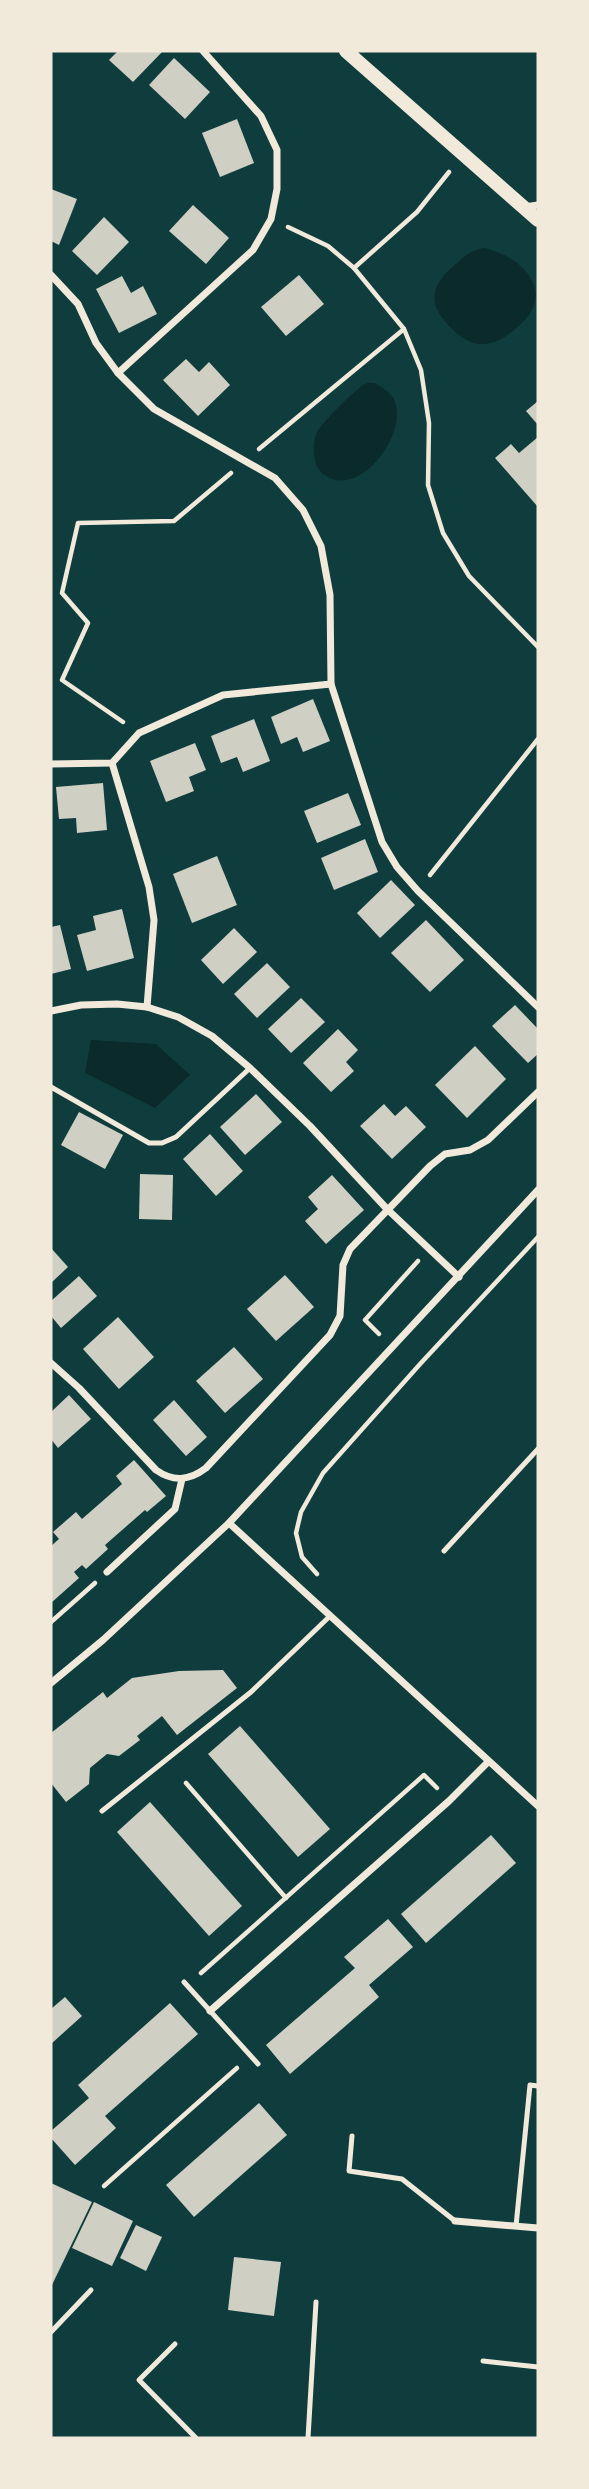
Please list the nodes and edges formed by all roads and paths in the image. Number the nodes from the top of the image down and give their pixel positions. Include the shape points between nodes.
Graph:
1 (203, 51) edge
2 (346, 51) edge
3 (463, 154) junction
4 (538, 205) edge
5 (523, 207) junction
6 (271, 219) junction
7 (538, 220) edge
8 (354, 268) junction
9 (51, 275) edge
10 (404, 329) junction
11 (117, 373) junction
12 (246, 461) junction
13 (538, 646) edge
14 (331, 684) junction
15 (139, 733) junction
16 (538, 739) edge
17 (112, 763) junction
18 (51, 764) edge
19 (418, 891) junction
20 (147, 1007) junction
21 (538, 1007) edge
22 (51, 1011) edge
23 (250, 1068) junction
24 (51, 1087) edge
25 (538, 1092) edge
26 (538, 1190) edge
27 (387, 1209) junction
28 (538, 1237) edge
29 (429, 1248) junction
30 (459, 1277) junction
31 (394, 1347) junction
32 (51, 1363) edge
33 (415, 1368) junction
34 (538, 1450) edge
35 (182, 1479) junction
36 (229, 1524) junction
37 (443, 1551) dead end
38 (107, 1572) joint
39 (318, 1605) junction
40 (330, 1616) junction
41 (51, 1622) edge
42 (51, 1683) edge
43 (488, 1762) junction
44 (186, 1783) dead end
45 (449, 1801) junction
46 (538, 1806) edge
47 (102, 1811) dead end
48 (286, 1898) junction
49 (184, 1982) dead end
50 (189, 1987) junction
51 (210, 2011) junction
52 (250, 2056) junction
53 (258, 2064) dead end
54 (538, 2086) edge
55 (352, 2136) dead end
56 (104, 2186) dead end
57 (455, 2221) joint
58 (516, 2226) junction
59 (538, 2228) edge
60 (91, 2290) dead end
61 (316, 2302) dead end
62 (51, 2332) edge
63 (175, 2344) dead end
64 (484, 2361) dead end
65 (538, 2367) edge
66 (196, 2438) edge
67 (308, 2438) edge

1 - 6 street via 261,116 277,150
2 - 3 main road
3 - 5 main road
3 - 8 path via 417,212
4 - 5 street
5 - 7 main road
6 - 8 path via 328,246
6 - 11 street via 253,250
8 - 10 path
9 - 11 street via 78,304 96,343
10 - 12 path
10 - 13 path via 421,370 429,423 428,485 443,533 469,576
11 - 12 street via 154,409
12 - 14 street via 275,478 303,510 321,546 330,595
12 - 15 path via 174,521 78,523 62,593 88,623 62,680
14 - 15 street via 223,695
14 - 19 street via 382,842
15 - 17 street
16 - 19 path
17 - 18 street
17 - 20 street via 151,898 154,920
19 - 21 street
20 - 22 street via 81,1005
20 - 23 street via 212,1036
23 - 24 lane via 176,1137 162,1143 149,1143
23 - 27 street
25 - 27 street via 488,1140 470,1150 445,1154 429,1166
26 - 30 street
27 - 29 street
27 - 35 street via 350,1249 343,1265 340,1316 330,1335 206,1468
28 - 33 path
29 - 30 street
29 - 31 path via 365,1320
30 - 31 street
31 - 33 path
31 - 36 street
32 - 35 street via 156,1470 167,1478
33 - 39 path via 323,1473 301,1512 296,1533 302,1557 324,1580
34 - 37 lane
35 - 38 street via 175,1508
36 - 39 street
36 - 42 street
38 - 41 path
39 - 40 street
40 - 43 street
40 - 47 lane via 251,1692
43 - 45 street
43 - 46 street
44 - 48 path
45 - 48 path via 424,1775
45 - 51 street
48 - 50 path
49 - 50 lane
50 - 51 lane
51 - 52 lane
52 - 53 lane
52 - 56 path
54 - 58 lane via 530,2085
55 - 57 lane via 349,2171 402,2179
57 - 58 street
58 - 59 street
60 - 62 lane
61 - 67 lane
63 - 66 lane via 139,2380
64 - 65 lane

